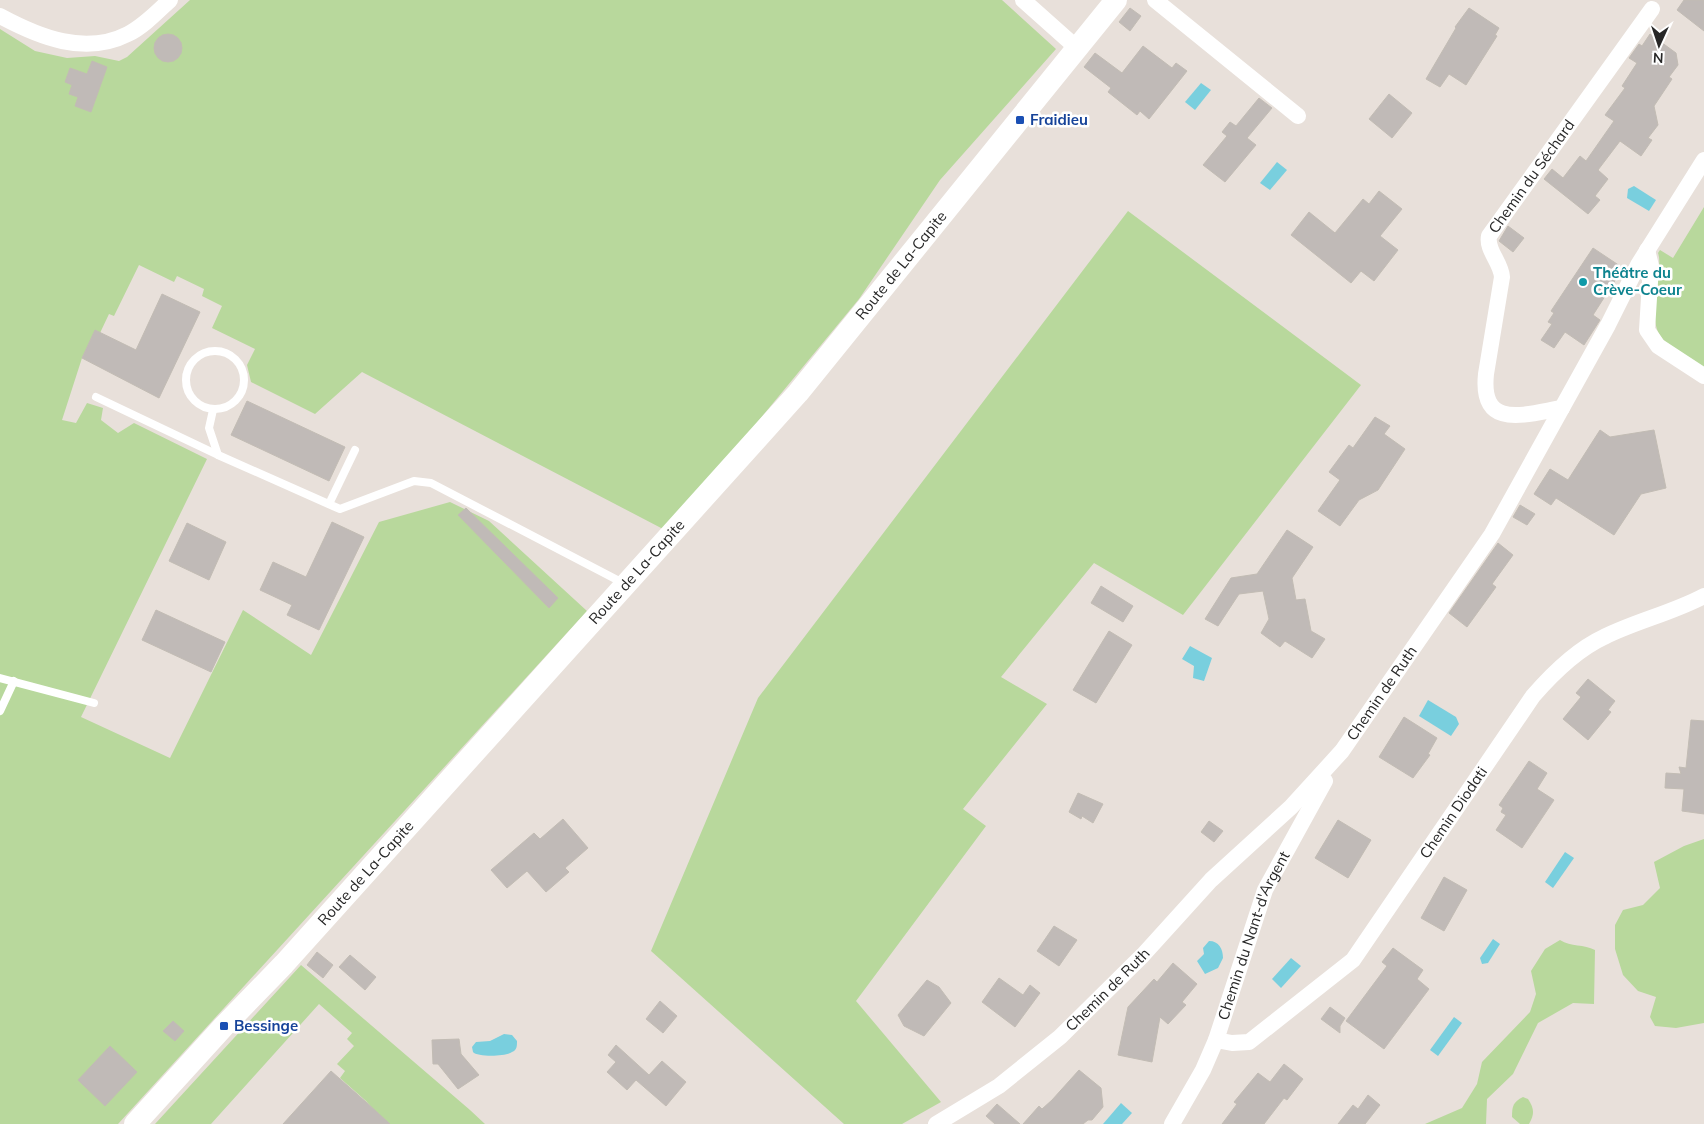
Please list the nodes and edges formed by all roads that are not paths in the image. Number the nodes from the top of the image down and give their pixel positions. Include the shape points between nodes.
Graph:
1 (170, 0) edge
2 (1023, 0) edge
3 (1116, 0) edge
4 (1155, 0) edge
5 (1652, 9) dead end
6 (0, 16) edge
7 (1078, 49) junction
8 (1298, 116) dead end
9 (1704, 160) edge
10 (1648, 250) junction
11 (1704, 376) edge
12 (96, 398) dead end
13 (1562, 408) junction
14 (212, 410) junction
15 (355, 450) dead end
16 (218, 454) junction
17 (329, 504) junction
18 (626, 585) junction
19 (1704, 596) edge
20 (0, 678) edge
21 (14, 681) junction
22 (94, 703) dead end
23 (0, 711) edge
24 (1342, 751) junction
25 (1216, 1040) junction
26 (135, 1124) edge
27 (936, 1124) edge
28 (1172, 1124) edge

1 - 6 street via 129,33 99,43 50,38
2 - 7 street
3 - 7 street, Route de La-Capite
4 - 8 street
5 - 13 street, Chemin du Séchard via 1488,236 1502,276 1486,374 1488,401 1495,410 1510,416
7 - 18 street, Route de La-Capite via 798,393
9 - 10 street, Chemin de Ruth
10 - 11 street via 1651,266 1647,330 1658,346
10 - 13 street, Chemin de Ruth
12 - 16 lane
13 - 24 street, Chemin de Ruth via 1492,534
14 - 14 lane via 235,402 242,393 244,382 236,360 228,354 214,351 194,359 185,381 194,402
14 - 16 lane via 209,428
15 - 17 lane
16 - 17 lane
17 - 18 lane via 340,509 414,481 431,483
18 - 26 street, Route de La-Capite
19 - 25 street, Chemin Diodati via 1604,637 1557,670 1533,696 1353,960 1249,1042
20 - 21 lane
21 - 22 lane
21 - 23 lane
24 - 25 street, Chemin du Nant-d'Argent via 1265,890
24 - 27 street, Chemin de Ruth via 1291,806 1211,880 1143,955 1060,1038 999,1086
25 - 28 street, Chemin du Nant-d'Argent

